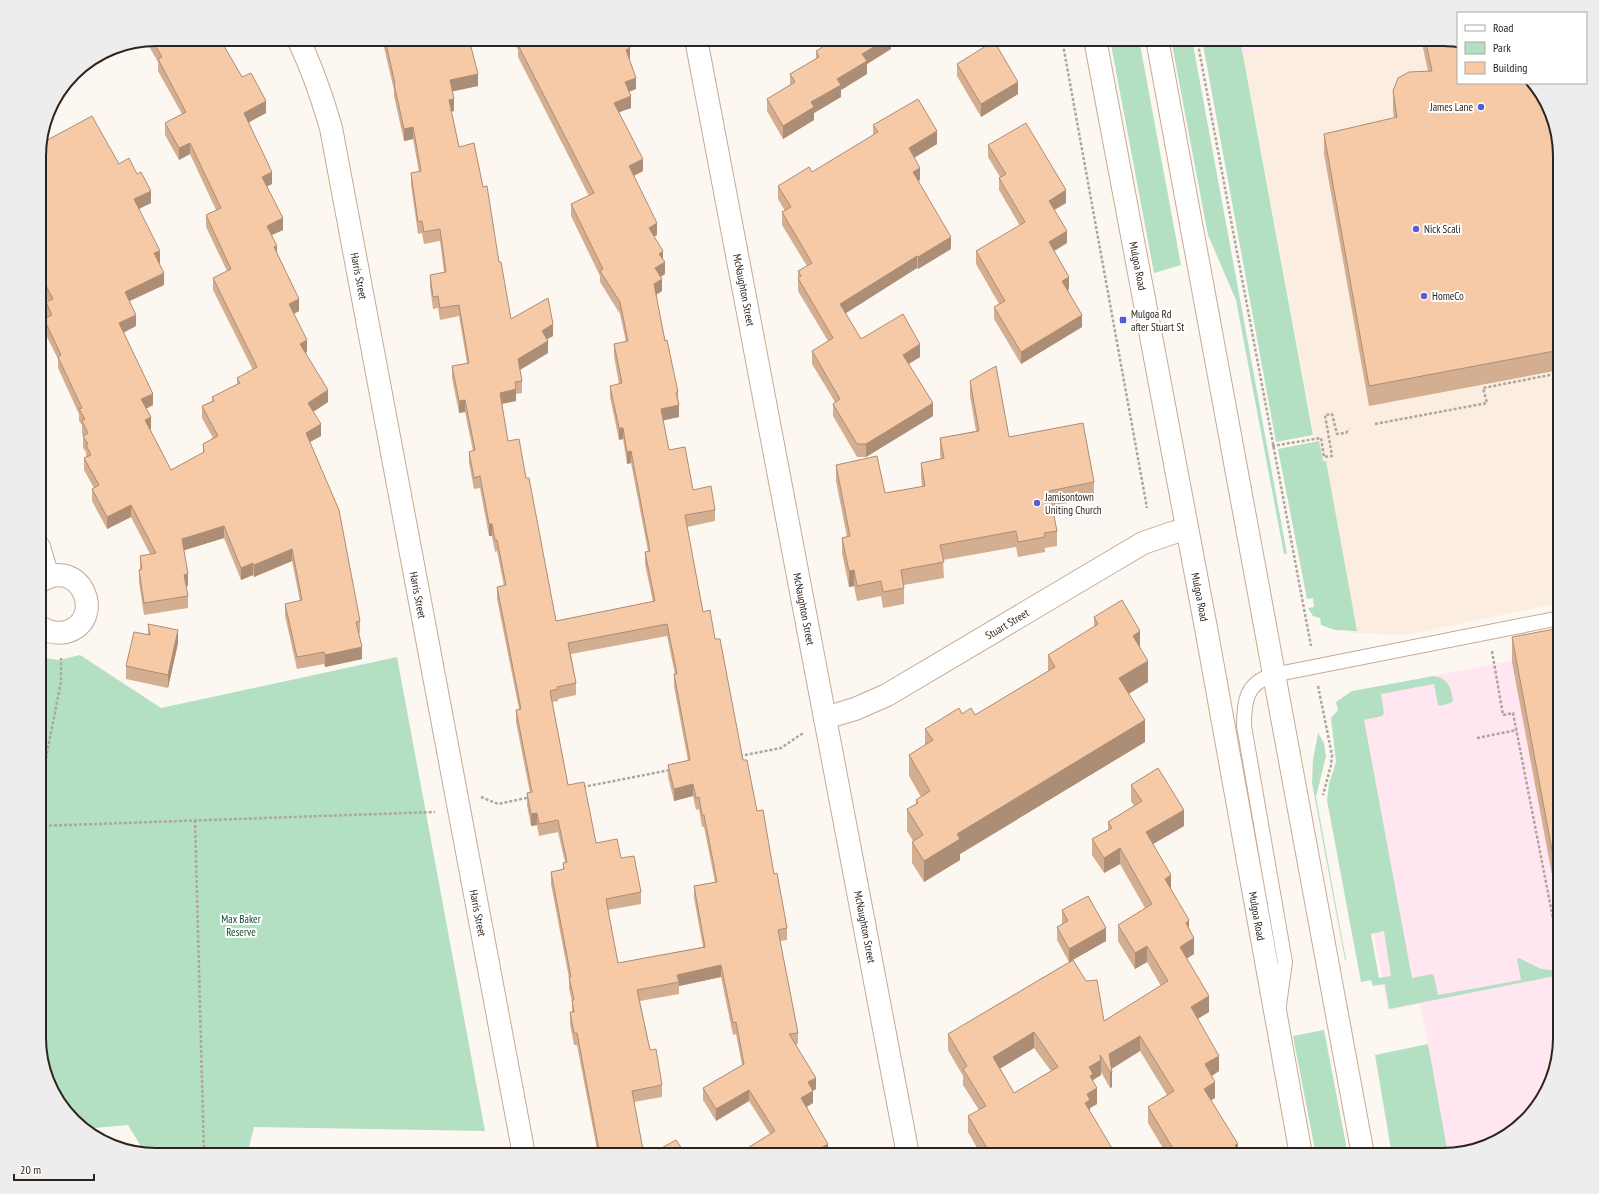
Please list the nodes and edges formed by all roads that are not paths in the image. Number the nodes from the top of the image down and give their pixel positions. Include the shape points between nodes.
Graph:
1 (302, 46) edge
2 (697, 46) edge
3 (1096, 46) edge
4 (1159, 46) edge
5 (1187, 530) junction
6 (46, 579) edge
7 (1553, 619) edge
8 (46, 630) edge
9 (1273, 675) junction
10 (825, 718) junction
11 (1276, 1024) junction
12 (523, 1148) edge
13 (907, 1148) edge
14 (1300, 1148) edge
15 (1362, 1148) edge

1 - 12 street, Harris Street via 310,62 331,128
2 - 10 street, McNaughton Street
3 - 5 street, Mulgoa Road
4 - 9 street
5 - 10 street, Stuart Street via 1143,543 886,695 855,709
5 - 11 street, Mulgoa Road
6 - 8 street via 57,575 76,581 86,597 87,607 84,616 71,630 62,633
7 - 9 lane
9 - 11 lane via 1257,682 1246,697 1244,726 1285,962
9 - 15 street
10 - 13 street, McNaughton Street
11 - 14 street, Mulgoa Road

